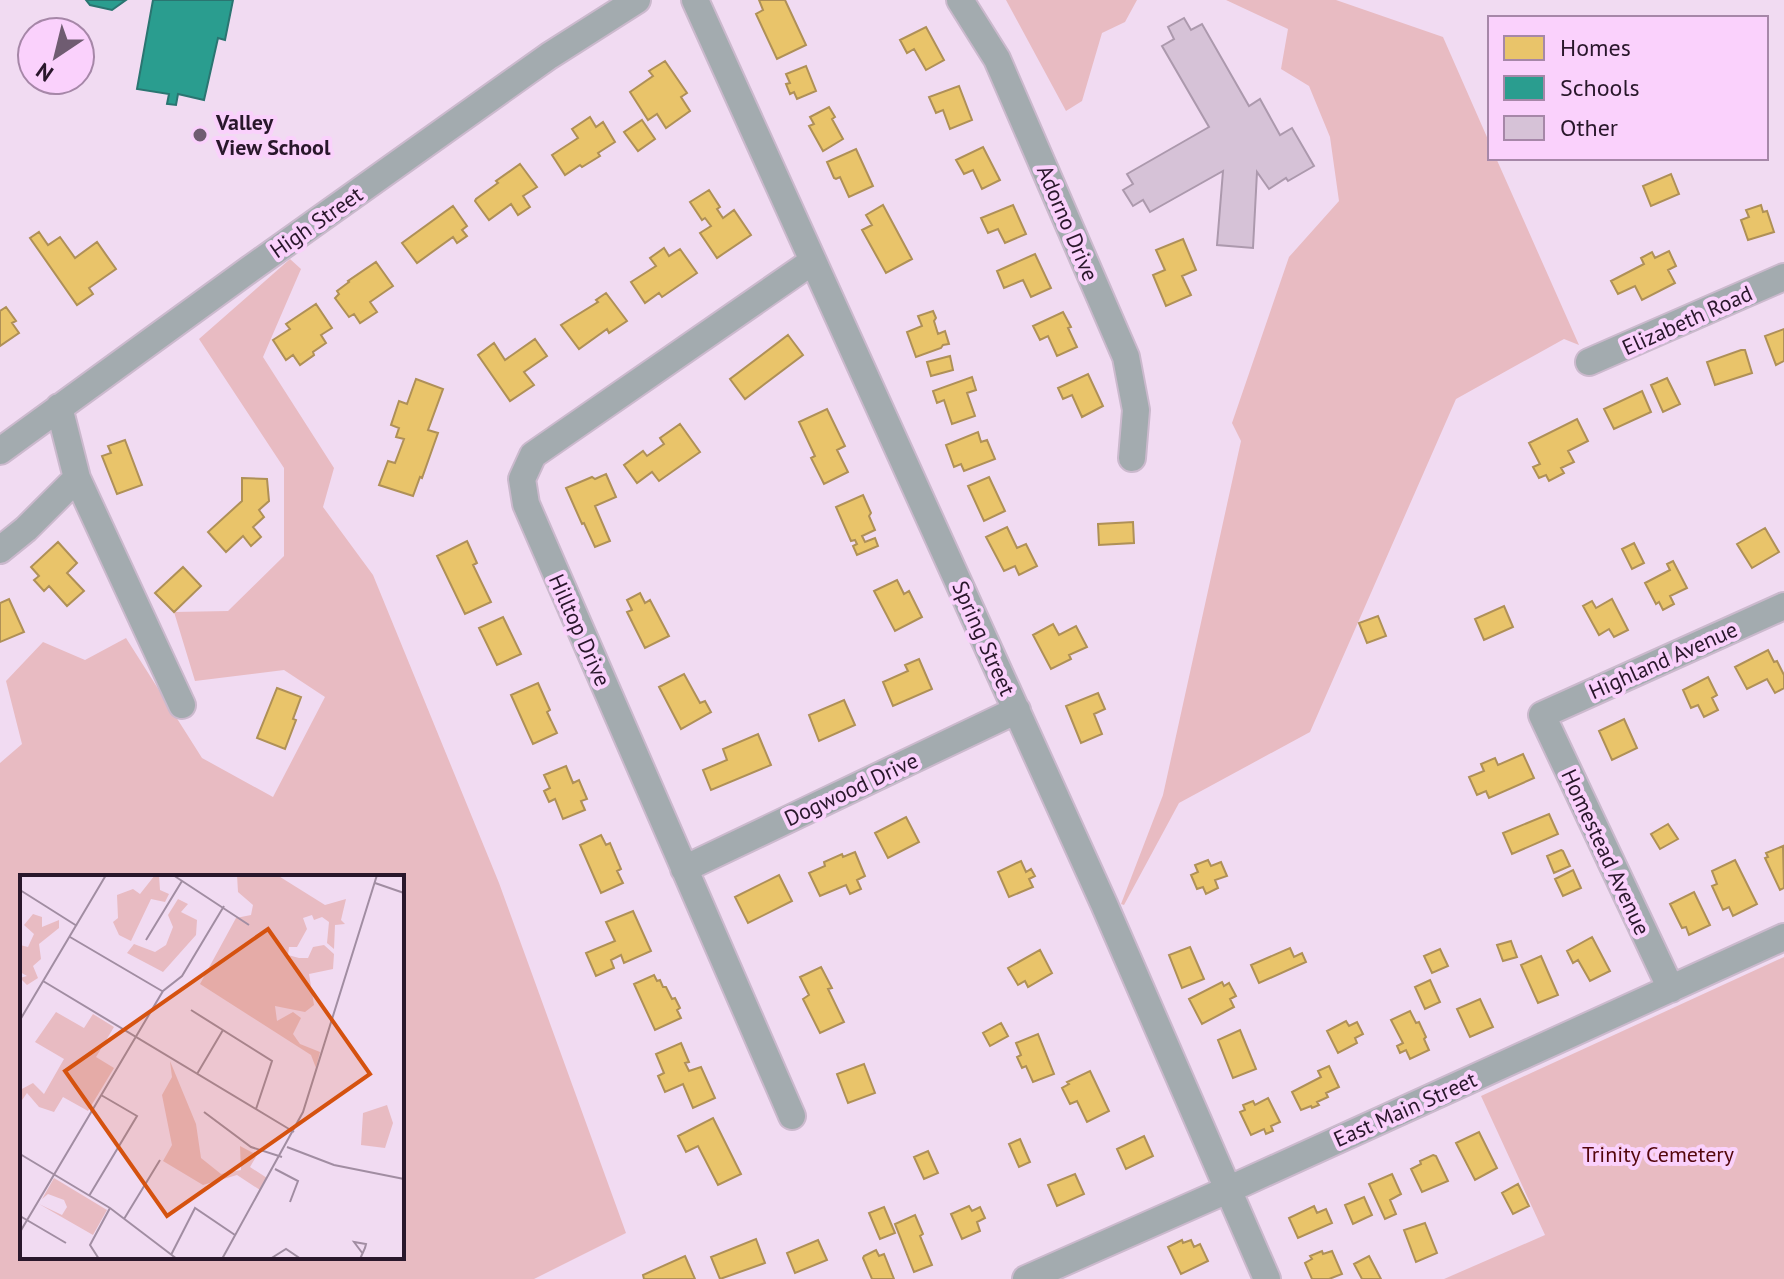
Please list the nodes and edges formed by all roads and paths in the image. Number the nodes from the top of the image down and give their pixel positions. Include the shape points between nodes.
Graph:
1 (637, 0) edge
2 (695, 0) edge
3 (960, 0) edge
4 (813, 261) junction
5 (1784, 277) edge
6 (1589, 362) dead end
7 (59, 407) junction
8 (0, 451) edge
9 (1132, 458) dead end
10 (77, 478) junction
11 (0, 550) edge
12 (1784, 606) edge
13 (182, 705) dead end
14 (1017, 710) junction
15 (1542, 715) joint
16 (684, 869) junction
17 (1784, 937) edge
18 (1671, 989) junction
19 (792, 1116) dead end
20 (1227, 1190) junction
21 (1026, 1279) edge
22 (1267, 1279) edge

1 - 7 street, High Street via 549,56
2 - 4 street, Spring Street
3 - 9 street, Adorno Drive via 997,59 1126,357 1136,410
4 - 14 street, Spring Street
4 - 16 street, Hilltop Drive via 533,455 522,479 526,504
5 - 6 street, Elizabeth Road
7 - 8 street, High Street
7 - 10 street
10 - 11 street
10 - 13 street
12 - 15 street, Highland Avenue
14 - 16 street, Dogwood Drive
14 - 20 street, Spring Street
15 - 18 street, Homestead Avenue
16 - 19 street, Hilltop Drive
17 - 18 street, East Main Street
18 - 20 street, East Main Street
20 - 21 street, East Main Street
20 - 22 street, Spring Street

